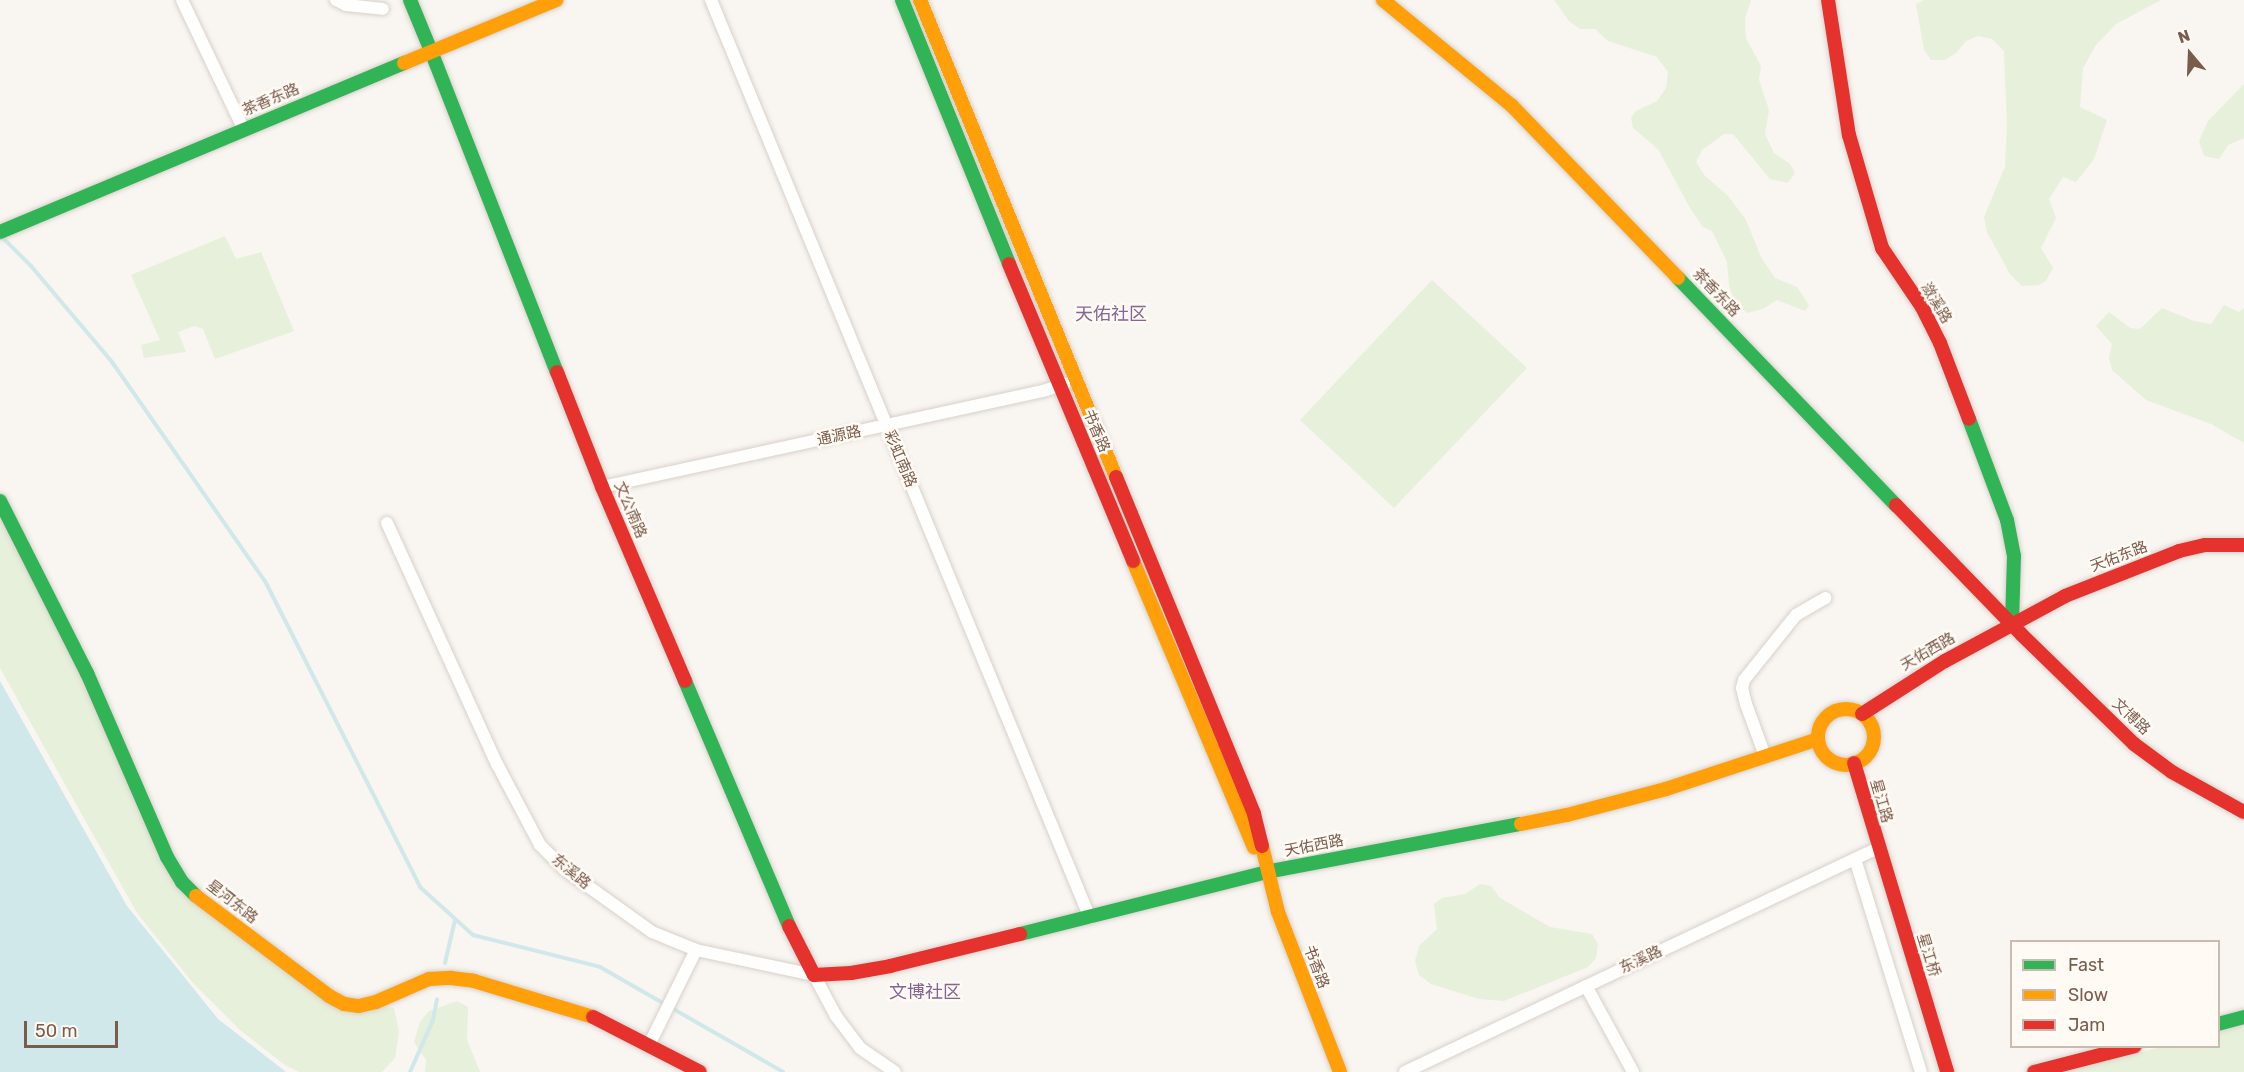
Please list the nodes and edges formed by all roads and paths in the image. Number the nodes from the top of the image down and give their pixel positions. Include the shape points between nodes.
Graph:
1 (182, 0) edge
2 (336, 0) edge
3 (410, 0) edge
4 (556, 0) edge
5 (711, 0) edge
6 (902, 0) edge
7 (920, 0) edge
8 (1385, 0) edge
9 (1828, 0) edge
10 (383, 9) dead end
11 (431, 51) junction
12 (244, 130) junction
13 (0, 232) edge
14 (1075, 379) junction
15 (1060, 386) junction
16 (886, 426) junction
17 (602, 488) junction
18 (0, 501) edge
19 (387, 523) dead end
20 (2244, 545) edge
21 (1826, 598) dead end
22 (2012, 623) junction
23 (1862, 714) junction
24 (1818, 739) junction
25 (1765, 756) junction
26 (1854, 763) junction
27 (2244, 812) edge
28 (1878, 848) junction
29 (1855, 859) junction
30 (1266, 872) junction
31 (1090, 918) junction
32 (696, 950) junction
33 (814, 975) junction
34 (1586, 986) junction
35 (2244, 1017) edge
36 (2220, 1023) edge
37 (649, 1045) junction
38 (2131, 1048) edge
39 (700, 1072) edge
40 (895, 1072) edge
41 (1340, 1072) edge
42 (1405, 1072) edge
43 (1633, 1072) edge
44 (1921, 1072) edge
45 (1947, 1072) edge
46 (2034, 1072) edge

1 - 12 street
2 - 10 street via 346,5
3 - 11 street, 文公南路
4 - 11 street, 茶香东路
5 - 16 street, 彩虹南路
6 - 15 street, 书香路
7 - 14 street, 书香路
8 - 22 street, 茶香东路 via 1512,106
9 - 22 street, 潋溪路 via 1849,135 1882,248 1922,308 1940,344 2007,520 2014,556
11 - 12 street, 茶香东路
11 - 17 street, 文公南路
12 - 13 street, 茶香东路
14 - 15 street, 通源路
14 - 30 street, 书香路 via 1254,813
15 - 16 street, 通源路
15 - 30 street, 书香路
16 - 17 street, 通源路
16 - 31 street, 彩虹南路
17 - 33 street, 文公南路 via 786,920
18 - 37 street, 星河东路 via 87,673 167,857 182,882 198,898 344,1004 376,1002 429,979 474,981 603,1020
19 - 32 street, 东溪路 via 497,764 540,845 564,869 652,932
20 - 22 street, 天佑东路 via 2205,545 2180,551 2065,596
21 - 25 street via 1796,615 1744,680 1746,704
22 - 23 street, 天佑西路 via 1904,685
22 - 27 street, 文博路 via 2134,744 2172,772
23 - 24 street via 1847,709 1832,713 1821,724
23 - 26 street via 1874,737 1868,753
24 - 25 street, 天佑西路
24 - 26 street via 1830,760
25 - 30 street, 天佑西路 via 1666,789 1567,815
26 - 28 street, 星江路
28 - 29 street, 东溪路
28 - 45 street, 星江桥
29 - 34 street, 东溪路
29 - 44 street
30 - 31 street, 天佑西路
30 - 41 street, 书香路
31 - 33 street, 天佑西路 via 890,966
32 - 33 street, 东溪路
32 - 37 street
33 - 40 street via 836,1016 861,1048
34 - 42 street, 东溪路
34 - 43 street
35 - 36 street
37 - 39 street, 星河东路
38 - 46 street

